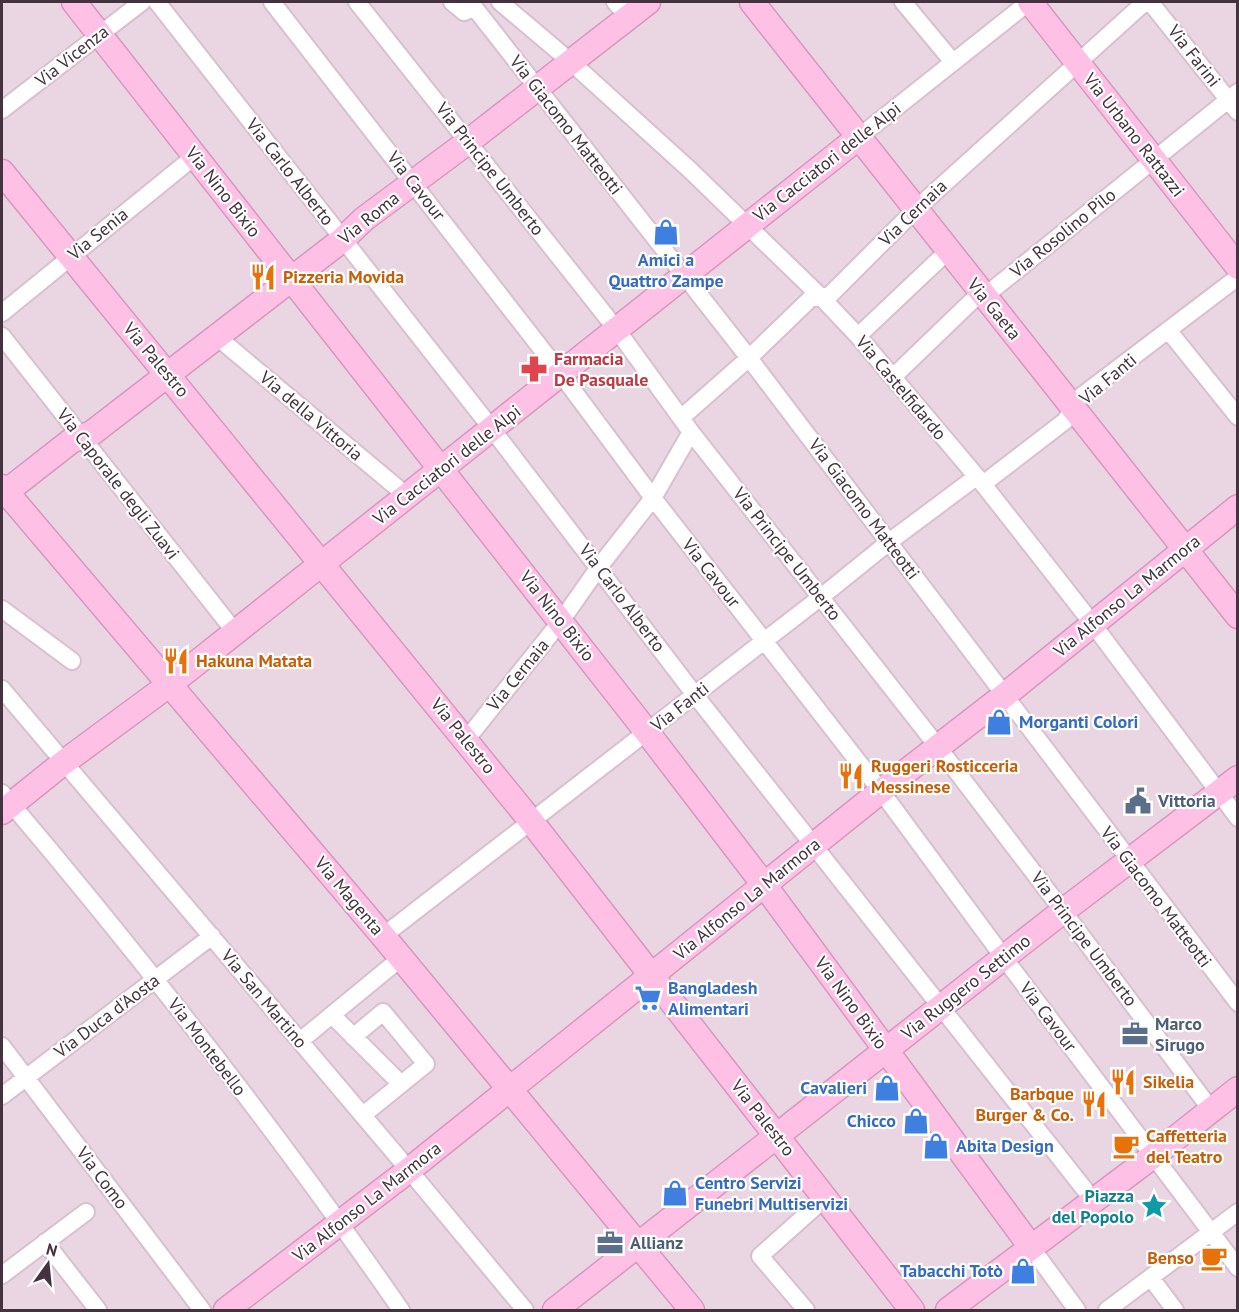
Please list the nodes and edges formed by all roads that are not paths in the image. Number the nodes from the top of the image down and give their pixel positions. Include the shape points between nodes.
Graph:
1 (74, 2) edge
2 (142, 2) edge
3 (157, 2) edge
4 (272, 2) edge
5 (357, 2) edge
6 (452, 2) edge
7 (648, 2) edge
8 (752, 2) edge
9 (903, 2) edge
10 (1030, 2) edge
11 (1145, 2) edge
12 (1150, 2) edge
13 (504, 5) edge
14 (476, 9) edge
15 (622, 9) edge
16 (100, 35) junction
17 (571, 62) junction
18 (953, 62) junction
19 (1078, 62) junction
20 (538, 89) junction
21 (1234, 101) edge
22 (2, 110) edge
23 (860, 137) junction
24 (469, 141) junction
25 (195, 156) junction
26 (1153, 159) junction
27 (2, 172) edge
28 (414, 182) junction
29 (915, 210) junction
30 (746, 225) junction
31 (342, 240) junction
32 (948, 251) junction
33 (70, 256) junction
34 (1238, 267) edge
35 (684, 276) junction
36 (1238, 277) edge
37 (292, 280) junction
38 (983, 294) junction
39 (821, 297) junction
40 (2, 313) edge
41 (618, 330) junction
42 (1168, 330) junction
43 (2, 336) edge
44 (216, 336) junction
45 (858, 336) junction
46 (748, 358) junction
47 (167, 373) junction
48 (561, 374) junction
49 (893, 377) junction
50 (1073, 409) junction
51 (1238, 417) edge
52 (681, 418) junction
53 (492, 429) junction
54 (691, 432) junction
55 (80, 437) junction
56 (442, 469) junction
57 (980, 481) junction
58 (3, 491) edge
59 (406, 496) junction
60 (653, 498) junction
61 (1238, 507) edge
62 (889, 542) junction
63 (1184, 549) junction
64 (322, 563) junction
65 (599, 567) junction
66 (821, 597) junction
67 (2, 609) edge
68 (1238, 616) edge
69 (561, 621) junction
70 (1092, 623) junction
71 (235, 632) junction
72 (763, 641) junction
73 (72, 661) dead end
74 (170, 684) junction
75 (2, 689) edge
76 (694, 695) junction
77 (1005, 696) junction
78 (647, 732) junction
79 (466, 740) junction
80 (938, 747) junction
81 (63, 763) junction
82 (1228, 786) edge
83 (882, 791) junction
84 (5, 803) edge
85 (1238, 818) edge
86 (531, 821) junction
87 (815, 845) junction
88 (1128, 862) junction
89 (765, 886) junction
90 (1063, 911) junction
91 (212, 936) junction
92 (383, 936) junction
93 (401, 958) junction
94 (1004, 958) junction
95 (652, 975) junction
96 (156, 979) junction
97 (1238, 1003) edge
98 (942, 1007) junction
99 (332, 1015) junction
100 (353, 1036) junction
101 (300, 1041) junction
102 (2, 1046) edge
103 (885, 1050) junction
104 (26, 1078) junction
105 (401, 1084) junction
106 (510, 1088) junction
107 (1238, 1089) edge
108 (2, 1096) edge
109 (1212, 1111) junction
110 (363, 1115) junction
111 (777, 1136) junction
112 (1149, 1152) junction
113 (409, 1170) junction
114 (1090, 1197) junction
115 (825, 1198) junction
116 (86, 1212) dead end
117 (1238, 1212) edge
118 (341, 1223) junction
119 (1213, 1237) junction
120 (45, 1242) junction
121 (638, 1244) junction
122 (1027, 1247) junction
123 (1238, 1268) edge
124 (2, 1275) edge
125 (1154, 1282) junction
126 (98, 1311) edge
127 (202, 1311) edge
128 (226, 1311) edge
129 (401, 1311) edge
130 (525, 1311) edge
131 (555, 1311) edge
132 (692, 1311) edge
133 (806, 1311) edge
134 (912, 1311) edge
135 (948, 1311) edge
136 (1077, 1311) edge
137 (1107, 1311) edge
138 (1175, 1311) edge

1 - 16 street, Via Nino Bixio
2 - 16 street, Via Vicenza
3 - 31 street, Via Carlo Alberto
4 - 28 street, Via Cavour
5 - 24 street, Via Principe Umberto
6 - 14 street via 464,12
7 - 15 street, Via Roma
8 - 23 street, Via Gaeta
9 - 18 street
10 - 18 street, Via Cacciatori delle Alpi
10 - 19 street, Via Urbano Rattazzi
11 - 19 street, Via Cernaia
12 - 21 street, Via Farini
13 - 17 street, Via Castelfidardo
14 - 20 street, Via Giacomo Matteotti
15 - 17 street, Via Roma
16 - 22 street, Via Vicenza
16 - 25 street, Via Nino Bixio
17 - 20 street, Via Roma
17 - 30 street, Via Castelfidardo
18 - 23 street, Via Cacciatori delle Alpi
19 - 26 street, Via Urbano Rattazzi
19 - 29 street, Via Cernaia
20 - 24 street, Via Roma
20 - 35 street, Via Giacomo Matteotti
21 - 26 street, Via Rosolino Pilo
23 - 29 street, Via Gaeta
23 - 30 street, Via Cacciatori delle Alpi
24 - 28 street, Via Roma
24 - 41 street, Via Principe Umberto
25 - 33 street, Via Senia
25 - 37 street, Via Nino Bixio
26 - 34 street, Via Urbano Rattazzi
26 - 38 street, Via Rosolino Pilo
27 - 33 street, Via Palestro
28 - 31 street, Via Roma
28 - 48 street, Via Cavour
29 - 32 street, Via Gaeta
29 - 39 street, Via Cernaia via 830,295
30 - 35 street, Via Cacciatori delle Alpi
30 - 39 street, Via Castelfidardo
31 - 37 street, Via Roma
31 - 53 street, Via Carlo Alberto
32 - 38 street, Via Gaeta
32 - 45 street
33 - 40 street, Via Senia
33 - 47 street, Via Palestro
35 - 41 street, Via Cacciatori delle Alpi
35 - 46 street, Via Giacomo Matteotti
36 - 42 street, Via Fanti
37 - 44 street, Via Roma
37 - 56 street, Via Nino Bixio
38 - 49 street, Via Rosolino Pilo
38 - 50 street, Via Gaeta
39 - 45 street, Via Castelfidardo
39 - 46 street, Via Cernaia via 810,299
41 - 48 street, Via Cacciatori delle Alpi
41 - 52 street, Via Principe Umberto
42 - 50 street, Via Fanti via 1080,397
42 - 51 street
43 - 55 street, Via Caporale degli Zuavi
44 - 47 street, Via Roma
44 - 59 street, Via della Vittoria
45 - 49 street, Via Castelfidardo
46 - 52 street, Via Cernaia
46 - 62 street, Via Giacomo Matteotti
47 - 55 street, Via Roma via 92,433
47 - 64 street, Via Palestro
48 - 53 street, Via Cacciatori delle Alpi
48 - 60 street, Via Cavour
49 - 57 street, Via Castelfidardo
50 - 57 street, Via Fanti via 1065,421
50 - 63 street, Via Gaeta
52 - 54 street, Via Principe Umberto
53 - 56 street, Via Cacciatori delle Alpi
53 - 65 street, Via Carlo Alberto
54 - 60 street, Via Cernaia
54 - 66 street, Via Principe Umberto
55 - 58 street, Via Roma
55 - 71 street, Via Caporale degli Zuavi
56 - 59 street, Via Cacciatori delle Alpi
56 - 69 street, Via Nino Bixio
57 - 62 street, Via Fanti
57 - 70 street, Via Castelfidardo
58 - 74 street, Via Magenta
59 - 64 street, Via Cacciatori delle Alpi
60 - 65 street, Via Cernaia
60 - 72 street, Via Cavour
61 - 63 street, Via Alfonso La Marmora
62 - 66 street, Via Fanti
62 - 77 street, Via Giacomo Matteotti
63 - 68 street, Via Gaeta
63 - 70 street, Via Alfonso La Marmora
64 - 71 street, Via Cacciatori delle Alpi
64 - 79 street, Via Palestro
65 - 69 street, Via Cernaia
65 - 76 street, Via Carlo Alberto
66 - 72 street, Via Fanti
66 - 80 street, Via Principe Umberto
67 - 73 street
69 - 78 street, Via Nino Bixio
69 - 79 street, Via Cernaia
70 - 77 street, Via Alfonso La Marmora
70 - 82 street, Via Castelfidardo
71 - 74 street, Via Cacciatori delle Alpi
72 - 76 street, Via Fanti
72 - 83 street, Via Cavour
74 - 81 street, Via Cacciatori delle Alpi
74 - 92 street, Via Magenta
75 - 81 street, Via San Martino
76 - 78 street, Via Fanti
76 - 87 street, Via Carlo Alberto
77 - 80 street, Via Alfonso La Marmora
77 - 88 street, Via Giacomo Matteotti
78 - 86 street, Via Fanti
78 - 89 street, Via Nino Bixio
79 - 86 street, Via Palestro
80 - 83 street, Via Alfonso La Marmora
80 - 90 street, Via Principe Umberto
81 - 84 street, Via Cacciatori delle Alpi
81 - 91 street, Via San Martino
82 - 85 street, Via Castelfidardo
82 - 88 street, Via Ruggero Settimo
83 - 87 street, Via Alfonso La Marmora
83 - 94 street, Via Cavour
84 - 96 street, Via Montebello
86 - 92 street, Via Fanti
86 - 95 street, Via Palestro
87 - 89 street, Via Alfonso La Marmora
87 - 98 street, Via Carlo Alberto
88 - 90 street, Via Ruggero Settimo
88 - 97 street, Via Giacomo Matteotti
89 - 95 street, Via Alfonso La Marmora
89 - 103 street, Via Nino Bixio
90 - 94 street, Via Ruggero Settimo
90 - 109 street, Via Principe Umberto
91 - 96 street, Via Duca d'Aosta
91 - 101 street, Via San Martino
92 - 93 street, Via Magenta
93 - 99 street
93 - 106 street, Via Magenta
94 - 98 street, Via Ruggero Settimo
94 - 112 street, Via Cavour
95 - 106 street, Via Alfonso La Marmora
95 - 111 street, Via Palestro
96 - 104 street, Via Duca d'Aosta
96 - 118 street, Via Montebello
98 - 103 street, Via Ruggero Settimo
98 - 114 street, Via Carlo Alberto
99 - 100 street
99 - 101 street
100 - 105 street
100 - 105 street via 384,1012 426,1064
101 - 110 street, Via San Martino
102 - 104 street, Via Como
103 - 111 street, Via Ruggero Settimo
103 - 122 street, Via Nino Bixio
104 - 108 street, Via Duca d'Aosta
104 - 127 street, Via Como
105 - 110 street
106 - 113 street, Via Alfonso La Marmora
106 - 121 street, Via Magenta
107 - 109 street
109 - 112 street
110 - 113 street, Via San Martino
111 - 115 street, Via Palestro
111 - 121 street, Via Ruggero Settimo
112 - 114 street
112 - 119 street, Via Cavour
113 - 118 street, Via Alfonso La Marmora
113 - 130 street, Via San Martino
114 - 122 street
115 - 133 street via 760,1256
115 - 134 street, Via Palestro
116 - 120 street
117 - 119 street
118 - 128 street, Via Alfonso La Marmora
118 - 129 street, Via Montebello
119 - 123 street
119 - 125 street
120 - 124 street
120 - 126 street
121 - 131 street, Via Ruggero Settimo
121 - 132 street, Via Magenta
122 - 135 street
122 - 136 street
125 - 137 street
125 - 138 street

